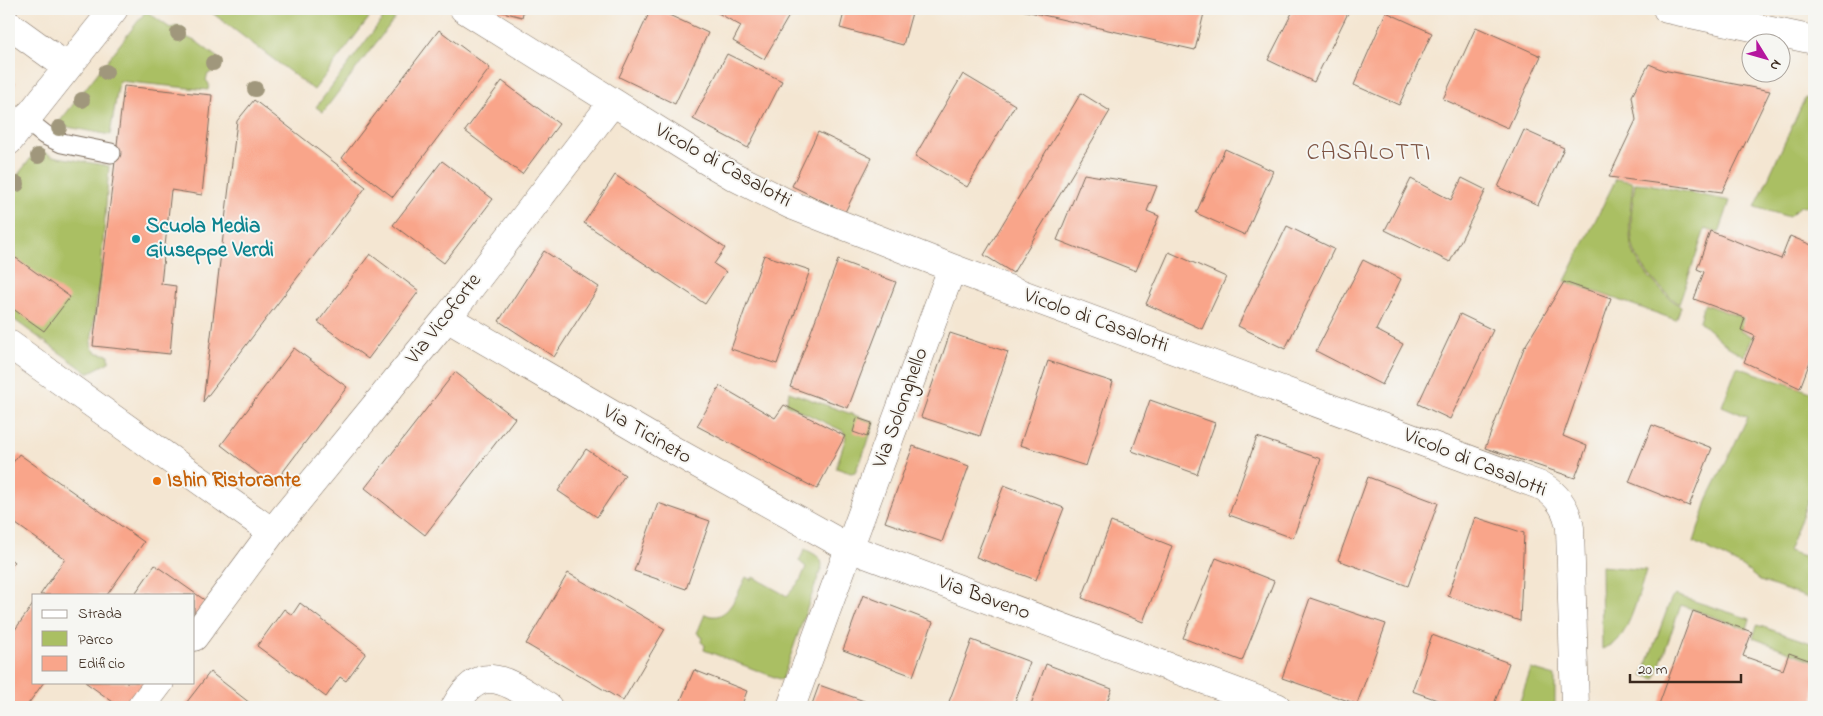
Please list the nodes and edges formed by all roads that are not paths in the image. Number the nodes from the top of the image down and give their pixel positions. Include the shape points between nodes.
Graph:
1 (114, 9) edge
2 (464, 9) edge
3 (1667, 9) edge
4 (9, 25) edge
5 (1814, 40) edge
6 (67, 67) junction
7 (613, 102) junction
8 (26, 120) junction
9 (9, 141) edge
10 (111, 153) dead end
11 (952, 268) junction
12 (446, 318) junction
13 (9, 344) edge
14 (272, 532) junction
15 (849, 548) junction
16 (195, 636) edge
17 (158, 684) edge
18 (141, 707) edge
19 (455, 707) edge
20 (548, 707) edge
21 (791, 707) edge
22 (1277, 707) edge
23 (1574, 707) edge

1 - 6 street
2 - 7 street, Vicolo di Casalotti
3 - 5 street
4 - 6 street
6 - 8 street
7 - 11 street, Vicolo di Casalotti via 765,193
7 - 12 street, Via Vicoforte
8 - 9 street
8 - 10 lane via 45,136 62,143
11 - 15 street, Via Solonghello
11 - 23 street, Vicolo di Casalotti via 1536,483 1557,496 1570,528
12 - 14 street, Via Vicoforte
12 - 15 street, Via Ticineto
13 - 14 street
14 - 16 street, Via Vicoforte
15 - 21 street
15 - 22 street, Via Baveno
17 - 18 street
19 - 20 street via 469,686 482,679 507,683

